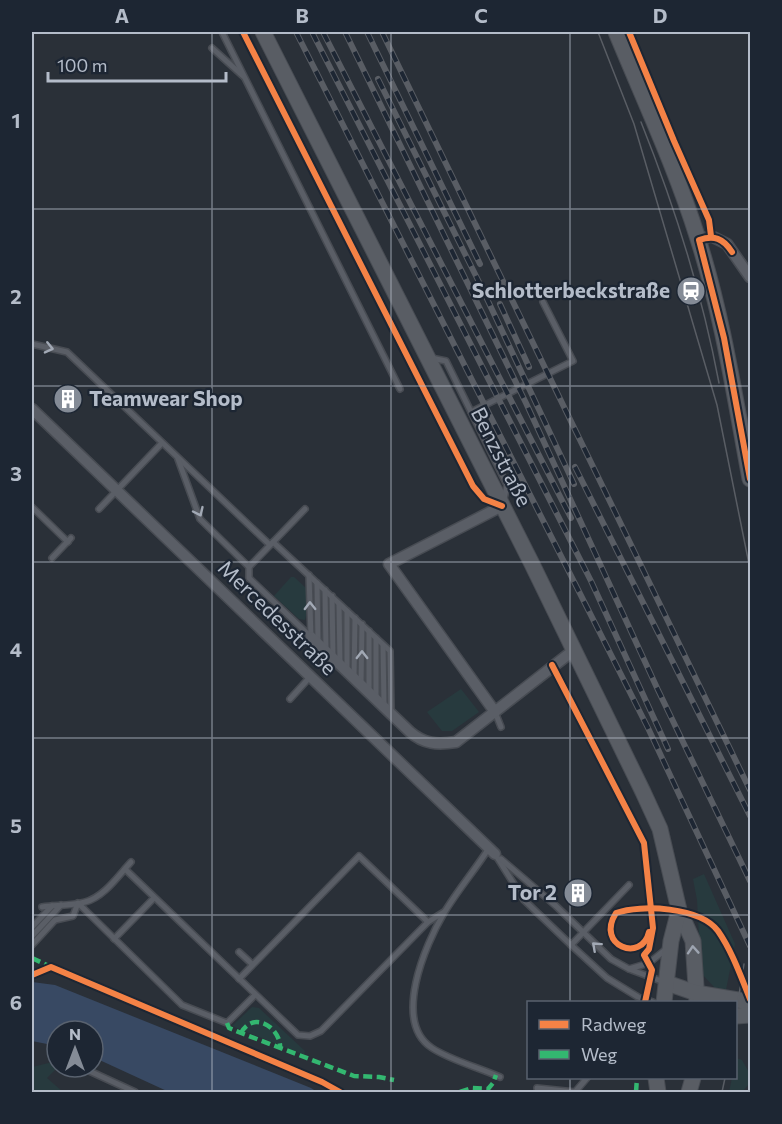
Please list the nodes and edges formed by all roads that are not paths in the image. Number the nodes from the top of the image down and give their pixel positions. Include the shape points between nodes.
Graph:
1 (222, 32) edge
2 (263, 32) edge
3 (616, 32) edge
4 (212, 48) dead end
5 (246, 79) junction
6 (699, 240) junction
7 (750, 277) edge
8 (543, 302) dead end
9 (32, 344) edge
10 (427, 358) junction
11 (400, 389) dead end
12 (32, 409) edge
13 (471, 412) junction
14 (746, 428) edge
15 (162, 443) junction
16 (177, 458) junction
17 (748, 459) edge
18 (750, 479) edge
19 (117, 491) junction
20 (502, 506) junction
21 (32, 507) edge
22 (99, 509) dead end
23 (305, 509) dead end
24 (271, 544) junction
25 (52, 558) dead end
26 (249, 567) junction
27 (309, 575) junction
28 (317, 582) junction
29 (325, 589) junction
30 (332, 596) junction
31 (339, 603) junction
32 (347, 610) junction
33 (355, 618) junction
34 (362, 624) junction
35 (369, 631) junction
36 (376, 638) junction
37 (383, 645) junction
38 (574, 650) junction
39 (351, 675) junction
40 (310, 677) junction
41 (290, 699) dead end
42 (497, 716) junction
43 (507, 722) dead end
44 (501, 727) dead end
45 (492, 851) junction
46 (131, 862) dead end
47 (125, 869) junction
48 (629, 885) dead end
49 (154, 898) junction
50 (78, 903) junction
51 (61, 905) junction
52 (52, 906) junction
53 (42, 907) dead end
54 (679, 910) junction
55 (444, 912) junction
56 (428, 922) junction
57 (32, 927) edge
58 (581, 933) junction
59 (32, 936) edge
60 (114, 939) junction
61 (671, 941) junction
62 (32, 945) edge
63 (570, 945) junction
64 (239, 952) dead end
65 (252, 964) junction
66 (629, 969) junction
67 (238, 979) junction
68 (667, 983) junction
69 (255, 995) junction
70 (696, 998) edge
71 (649, 1001) edge
72 (664, 1001) edge
73 (736, 1001) edge
74 (105, 1077) edge
75 (500, 1077) dead end
76 (585, 1079) edge
77 (537, 1088) dead end
78 (135, 1092) edge
79 (553, 1092) edge
80 (575, 1092) edge

1 - 5 lane
2 - 10 main road, Benzstraße
3 - 6 main road
4 - 5 lane
5 - 11 lane
6 - 7 street via 711,236 727,244
6 - 14 main road
8 - 13 lane via 573,361
9 -> 15 lane via 67,352
10 - 13 lane via 446,361
10 - 20 main road, Benzstraße
12 - 19 street, Mercedesstraße
13 - 20 lane via 507,485
14 - 17 main road
15 - 16 lane
15 - 19 lane
16 - 24 lane
16 -> 26 lane via 200,519
17 - 18 main road
19 - 22 lane
19 - 40 street, Mercedesstraße
20 - 38 main road, Benzstraße
20 - 42 street via 388,564
21 - 25 lane via 70,540
23 - 24 lane
24 - 26 lane
24 - 27 lane
26 - 39 lane via 249,578
27 - 28 lane
39 -> 27 lane
28 - 29 lane
28 - 39 lane
29 - 30 lane
29 - 39 lane
30 - 31 lane
30 - 39 lane
31 - 32 lane
31 - 39 lane
32 - 33 lane
32 - 39 lane
33 - 34 lane
33 - 39 lane
34 - 35 lane
39 -> 34 lane
35 - 36 lane
35 - 39 lane
36 - 37 lane
36 - 39 lane
37 - 39 lane
37 - 39 lane via 390,651
38 - 42 street
38 - 54 main road, Benzstraße via 660,829
39 - 42 street via 419,740 441,745 456,742
40 - 41 lane
40 - 45 street, Mercedesstraße
42 - 43 lane
42 - 44 lane
45 - 55 lane
45 - 58 lane, Mercedesstraße
45 - 63 lane, Mercedesstraße via 524,900
46 - 47 lane
47 - 49 lane
47 - 50 lane via 96,898
48 - 58 lane
49 - 60 lane
49 - 67 lane
50 - 51 lane
50 - 60 lane
50 - 62 lane via 73,916 55,920
51 - 52 lane
51 - 59 lane
52 - 53 lane
52 - 57 lane
54 - 61 main road, Benzstraße
70 -> 54 main road, Benzstraße via 693,941
55 - 56 lane
55 - 75 lane via 418,975 413,1023 431,1048
56 - 65 lane via 358,856
56 - 69 lane via 321,1031 310,1036 298,1035
58 - 63 lane
66 -> 58 lane, Mercedesstraße
60 - 69 lane via 182,1005 227,1023
61 - 66 lane via 661,955
61 - 68 main road, Benzstraße
63 - 71 lane, Mercedesstraße via 607,978
64 - 65 lane
65 - 67 lane
66 - 68 lane, Mercedesstraße
67 - 69 lane
68 - 70 main road
68 - 72 main road, Benzstraße
70 - 73 main road
74 - 78 lane
76 - 80 lane
77 - 79 lane
79 - 80 lane

